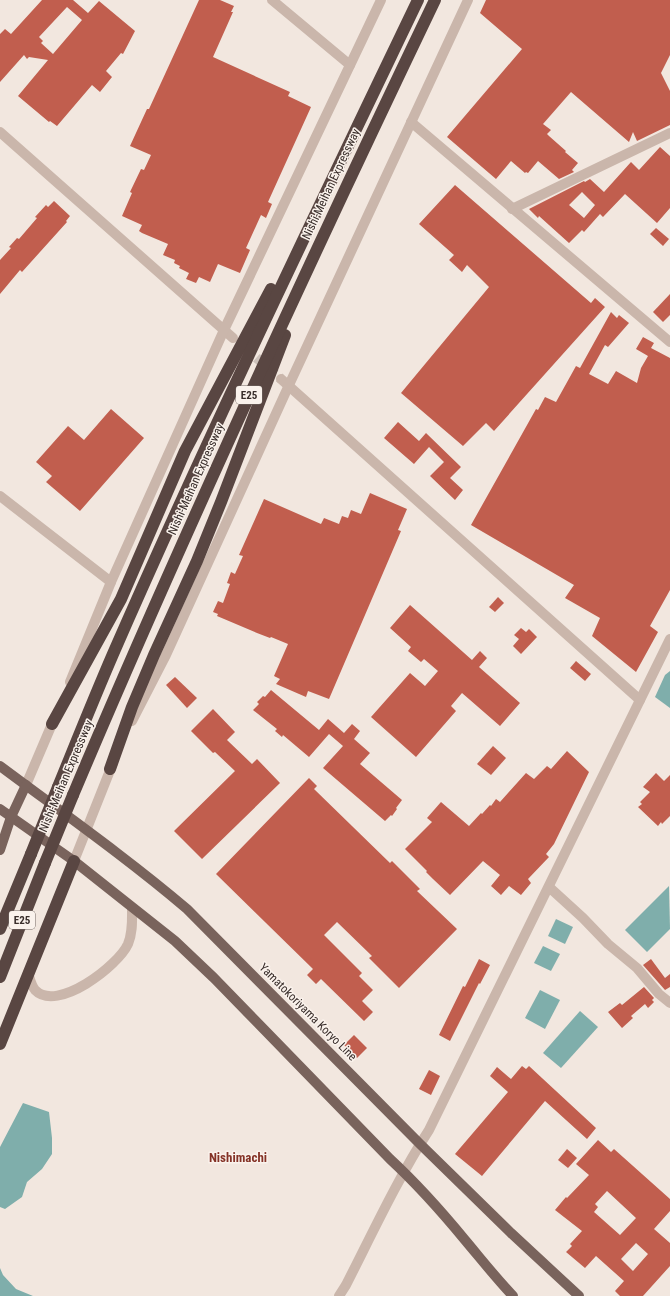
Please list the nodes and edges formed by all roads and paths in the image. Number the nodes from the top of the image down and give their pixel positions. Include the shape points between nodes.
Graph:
1 (272, 0) edge
2 (380, 0) edge
3 (418, 0) edge
4 (434, 0) edge
5 (468, 0) edge
6 (350, 65) junction
7 (365, 109) junction
8 (411, 122) junction
9 (0, 132) edge
10 (670, 133) edge
11 (512, 208) junction
12 (316, 249) junction
13 (224, 330) junction
14 (233, 338) dead end
15 (670, 342) edge
16 (285, 382) junction
17 (0, 496) edge
18 (111, 582) junction
19 (670, 639) edge
20 (640, 700) junction
21 (52, 724) junction
22 (0, 766) edge
23 (110, 769) junction
24 (26, 785) junction
25 (0, 809) edge
26 (11, 817) junction
27 (86, 830) junction
28 (0, 850) edge
29 (74, 861) junction
30 (549, 886) junction
31 (132, 908) junction
32 (0, 929) edge
33 (28, 973) junction
34 (0, 977) edge
35 (670, 1004) edge
36 (0, 1044) edge
37 (420, 1144) junction
38 (405, 1172) junction
39 (339, 1296) edge
40 (513, 1296) edge
41 (579, 1296) edge

1 - 6 street
2 - 6 street
3 - 7 highway, Nishi-Meihan Expressway / E25
4 - 12 highway, Nishi-Meihan Expressway / E25
5 - 8 street
6 - 13 street
7 - 21 highway via 182,457 120,599
7 - 32 highway, Nishi-Meihan Expressway / E25, bridge via 287,272 112,656
8 - 11 street
8 - 16 street
9 - 13 street
10 - 11 street
11 - 15 street
12 - 23 highway via 221,502 132,707
12 - 34 highway, Nishi-Meihan Expressway / E25, bridge via 132,656
13 - 14 street
13 - 18 street
16 - 20 street
16 - 23 street via 166,655
17 - 18 street
18 - 21 street
19 - 20 street
20 - 30 street
21 - 24 street
22 - 24 main road, Yamatokoriyama Koryo Line
23 - 27 street
24 - 26 main road
24 - 27 main road, Yamatokoriyama Koryo Line
25 - 26 main road
26 - 28 main road
26 - 29 main road
27 - 29 street
27 - 37 main road, Yamatokoriyama Koryo Line via 187,909
29 - 31 main road
29 - 33 highway
30 - 35 street via 608,944 637,968
30 - 37 street
31 - 33 street via 132,931 120,956 108,969 82,986 52,997 43,995 31,984
31 - 38 main road via 175,941 214,978
33 - 36 highway
37 - 38 street
37 - 41 main road, Yamatokoriyama Koryo Line
38 - 39 street
38 - 40 main road

